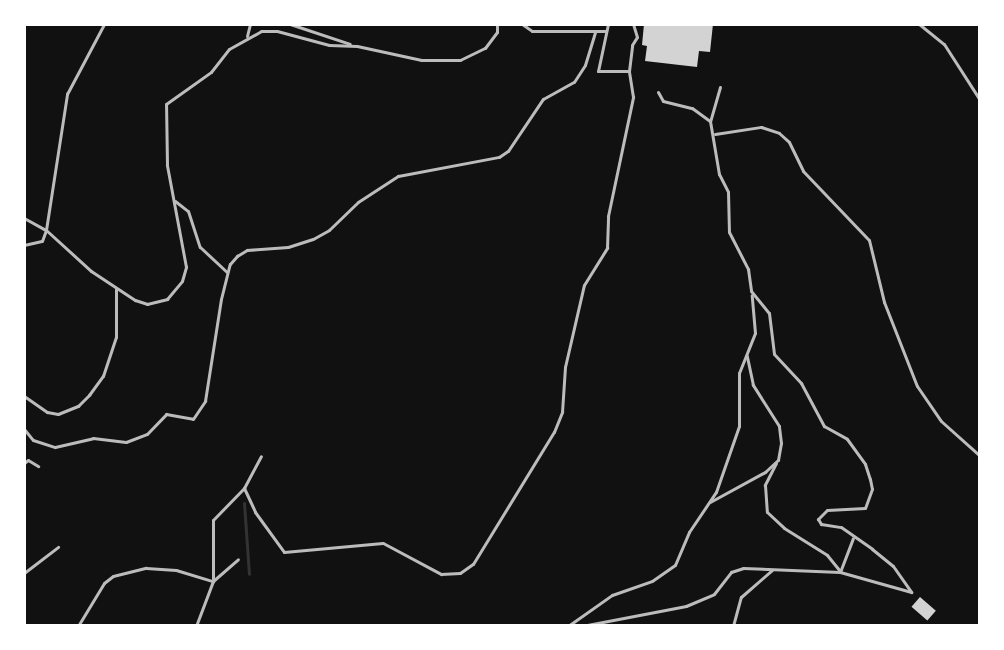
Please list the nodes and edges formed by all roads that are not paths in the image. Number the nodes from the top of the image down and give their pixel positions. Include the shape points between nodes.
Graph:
1 (104, 24) edge
2 (250, 24) edge
3 (290, 24) edge
4 (497, 24) edge
5 (522, 24) edge
6 (608, 24) edge
7 (633, 24) edge
8 (919, 24) edge
9 (606, 31) junction
10 (595, 32) junction
11 (247, 37) junction
12 (357, 46) junction
13 (629, 71) junction
14 (720, 87) dead end
15 (658, 92) dead end
16 (980, 100) edge
17 (710, 121) junction
18 (713, 134) junction
19 (175, 201) junction
20 (24, 218) edge
21 (46, 230) junction
22 (24, 245) edge
23 (228, 273) junction
24 (116, 289) junction
25 (751, 291) junction
26 (746, 352) junction
27 (24, 396) edge
28 (24, 429) edge
29 (261, 456) dead end
30 (980, 456) edge
31 (778, 460) junction
32 (24, 463) edge
33 (38, 466) dead end
34 (244, 488) junction
35 (707, 504) junction
36 (854, 537) junction
37 (58, 547) dead end
38 (238, 559) dead end
39 (775, 568) junction
40 (840, 572) junction
41 (24, 573) edge
42 (213, 581) junction
43 (78, 626) edge
44 (196, 626) edge
45 (568, 626) edge
46 (582, 626) edge
47 (733, 626) edge

1 - 21 lane via 67,94
2 - 11 lane
3 - 12 lane
4 - 12 lane via 485,48 460,60 406,58
5 - 10 lane via 532,31
6 - 9 lane
7 - 13 lane via 637,37
8 - 16 lane via 944,44
9 - 10 lane
9 - 13 lane via 598,71
10 - 23 lane via 574,82 543,99 499,157 398,176 358,202 329,230 288,247 247,250 230,264
11 - 12 lane via 277,31 329,45
11 - 19 lane via 211,72 166,104 167,165
13 - 34 lane via 633,97 608,216 607,248 584,285 565,367 562,412 473,564 460,573 441,574 383,543 284,552
14 - 17 lane
15 - 17 lane via 663,101 692,108
17 - 18 lane
18 - 25 lane via 719,174 728,192 729,232 748,269
18 - 30 lane via 761,127 789,142 803,171 869,240 884,302 917,386 941,421
19 - 23 lane via 188,211 200,247
19 - 24 lane via 186,267 177,291 147,304
20 - 21 lane
21 - 22 lane via 42,241
21 - 24 lane
23 - 28 lane via 211,377 193,419 166,414 147,434 126,442 93,438 55,447 33,440
24 - 27 lane via 116,337 103,376 89,395 58,414
25 - 26 lane via 755,333
25 - 36 lane via 769,313 774,354 801,383 824,426 847,439 865,464 872,489 865,508 827,510 818,519
26 - 31 lane via 753,385 779,426
26 - 35 lane via 739,373 736,438
29 - 34 lane
31 - 35 lane
31 - 40 lane via 765,485 767,512 827,555
32 - 33 lane
34 - 42 lane via 213,520
35 - 45 lane via 675,565 652,581 612,595
36 - 40 lane
36 - 40 lane via 893,566 911,592
37 - 41 lane
38 - 42 lane
39 - 40 lane
39 - 46 lane via 731,572 714,594 686,606
39 - 47 lane via 741,597
42 - 43 lane via 146,568 113,576
42 - 44 lane

